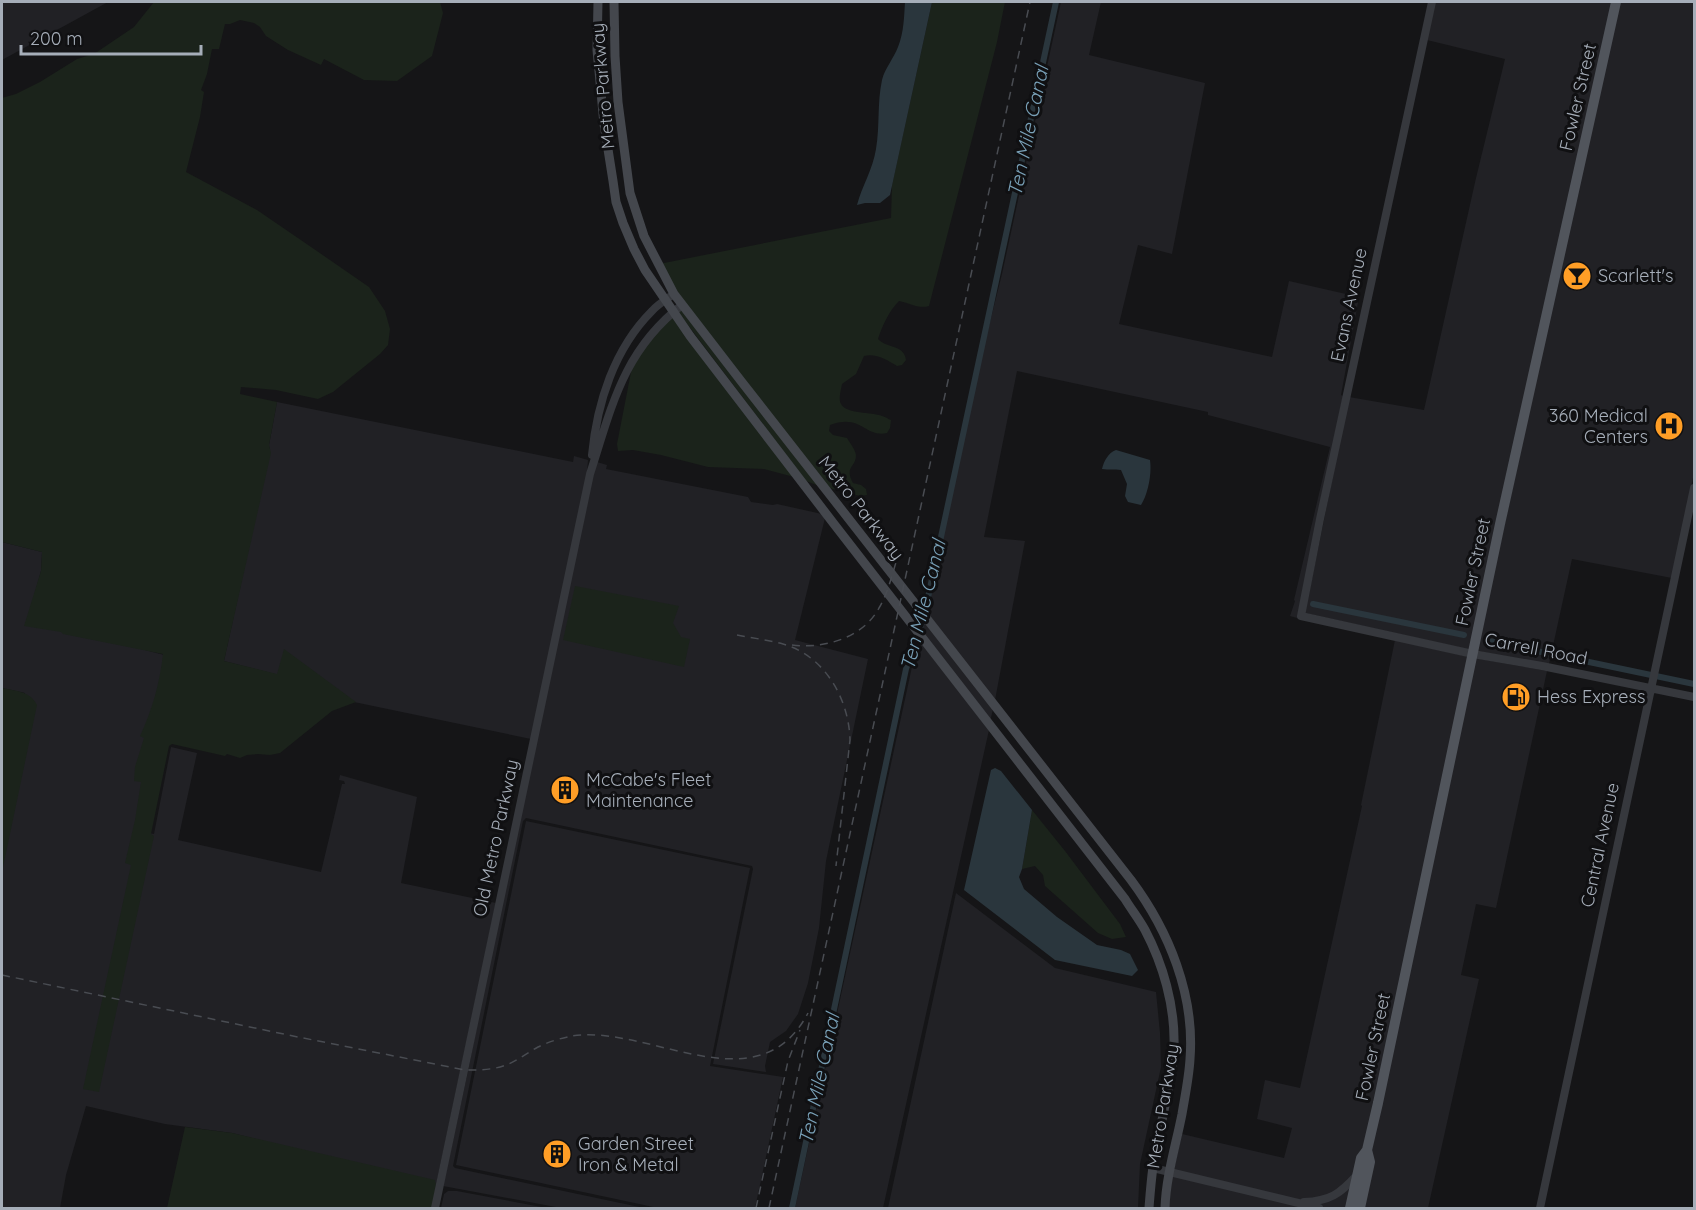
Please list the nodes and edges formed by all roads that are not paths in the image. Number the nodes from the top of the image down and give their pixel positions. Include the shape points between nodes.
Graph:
1 (598, 2) edge
2 (614, 2) edge
3 (1432, 2) edge
4 (1616, 2) edge
5 (670, 297) junction
6 (682, 305) junction
7 (673, 312) junction
8 (602, 400) junction
9 (606, 422) junction
10 (590, 474) junction
11 (1695, 488) edge
12 (1301, 616) joint
13 (1473, 654) junction
14 (1652, 686) junction
15 (1695, 698) edge
16 (1367, 1150) junction
17 (1152, 1168) junction
18 (1170, 1171) junction
19 (1358, 1174) junction
20 (1294, 1203) junction
21 (435, 1209) edge
22 (1149, 1209) edge
23 (1165, 1209) edge
24 (1319, 1209) edge
25 (1350, 1209) edge
26 (1360, 1209) edge
27 (1540, 1209) edge

1 - 5 main road, Metro Parkway via 597,50 616,202 645,270
2 - 5 main road, Metro Parkway via 618,102 630,193
3 - 12 street, Evans Avenue
4 - 13 main road, Fowler Street
5 - 6 main road, Metro Parkway
5 - 7 main road, Metro Parkway
5 - 8 street, Old Metro Parkway via 653,310 628,340
6 - 7 street, Old Metro Parkway
6 - 18 main road, Metro Parkway via 1144,897 1172,949 1190,1031 1190,1059
7 - 9 street, Old Metro Parkway via 647,337 633,359
7 - 17 main road, Metro Parkway via 1145,929 1167,988 1174,1043
8 - 9 street via 601,415
8 - 10 street, Old Metro Parkway
9 - 10 street, Old Metro Parkway
10 - 21 street, Old Metro Parkway
11 - 14 street, Central Avenue
12 - 13 street, Carrell Road
13 - 14 street, Carrell Road
13 - 16 main road, Fowler Street
14 - 15 street, Carrell Road
14 - 27 street, Central Avenue
16 - 19 main road, Fowler Street
16 - 26 main road, Fowler Street via 1370,1161
17 - 18 street
17 - 22 main road
18 - 20 street
18 - 23 main road, Metro Parkway
19 - 20 street via 1336,1195
19 - 25 main road, Fowler Street
20 - 24 street

